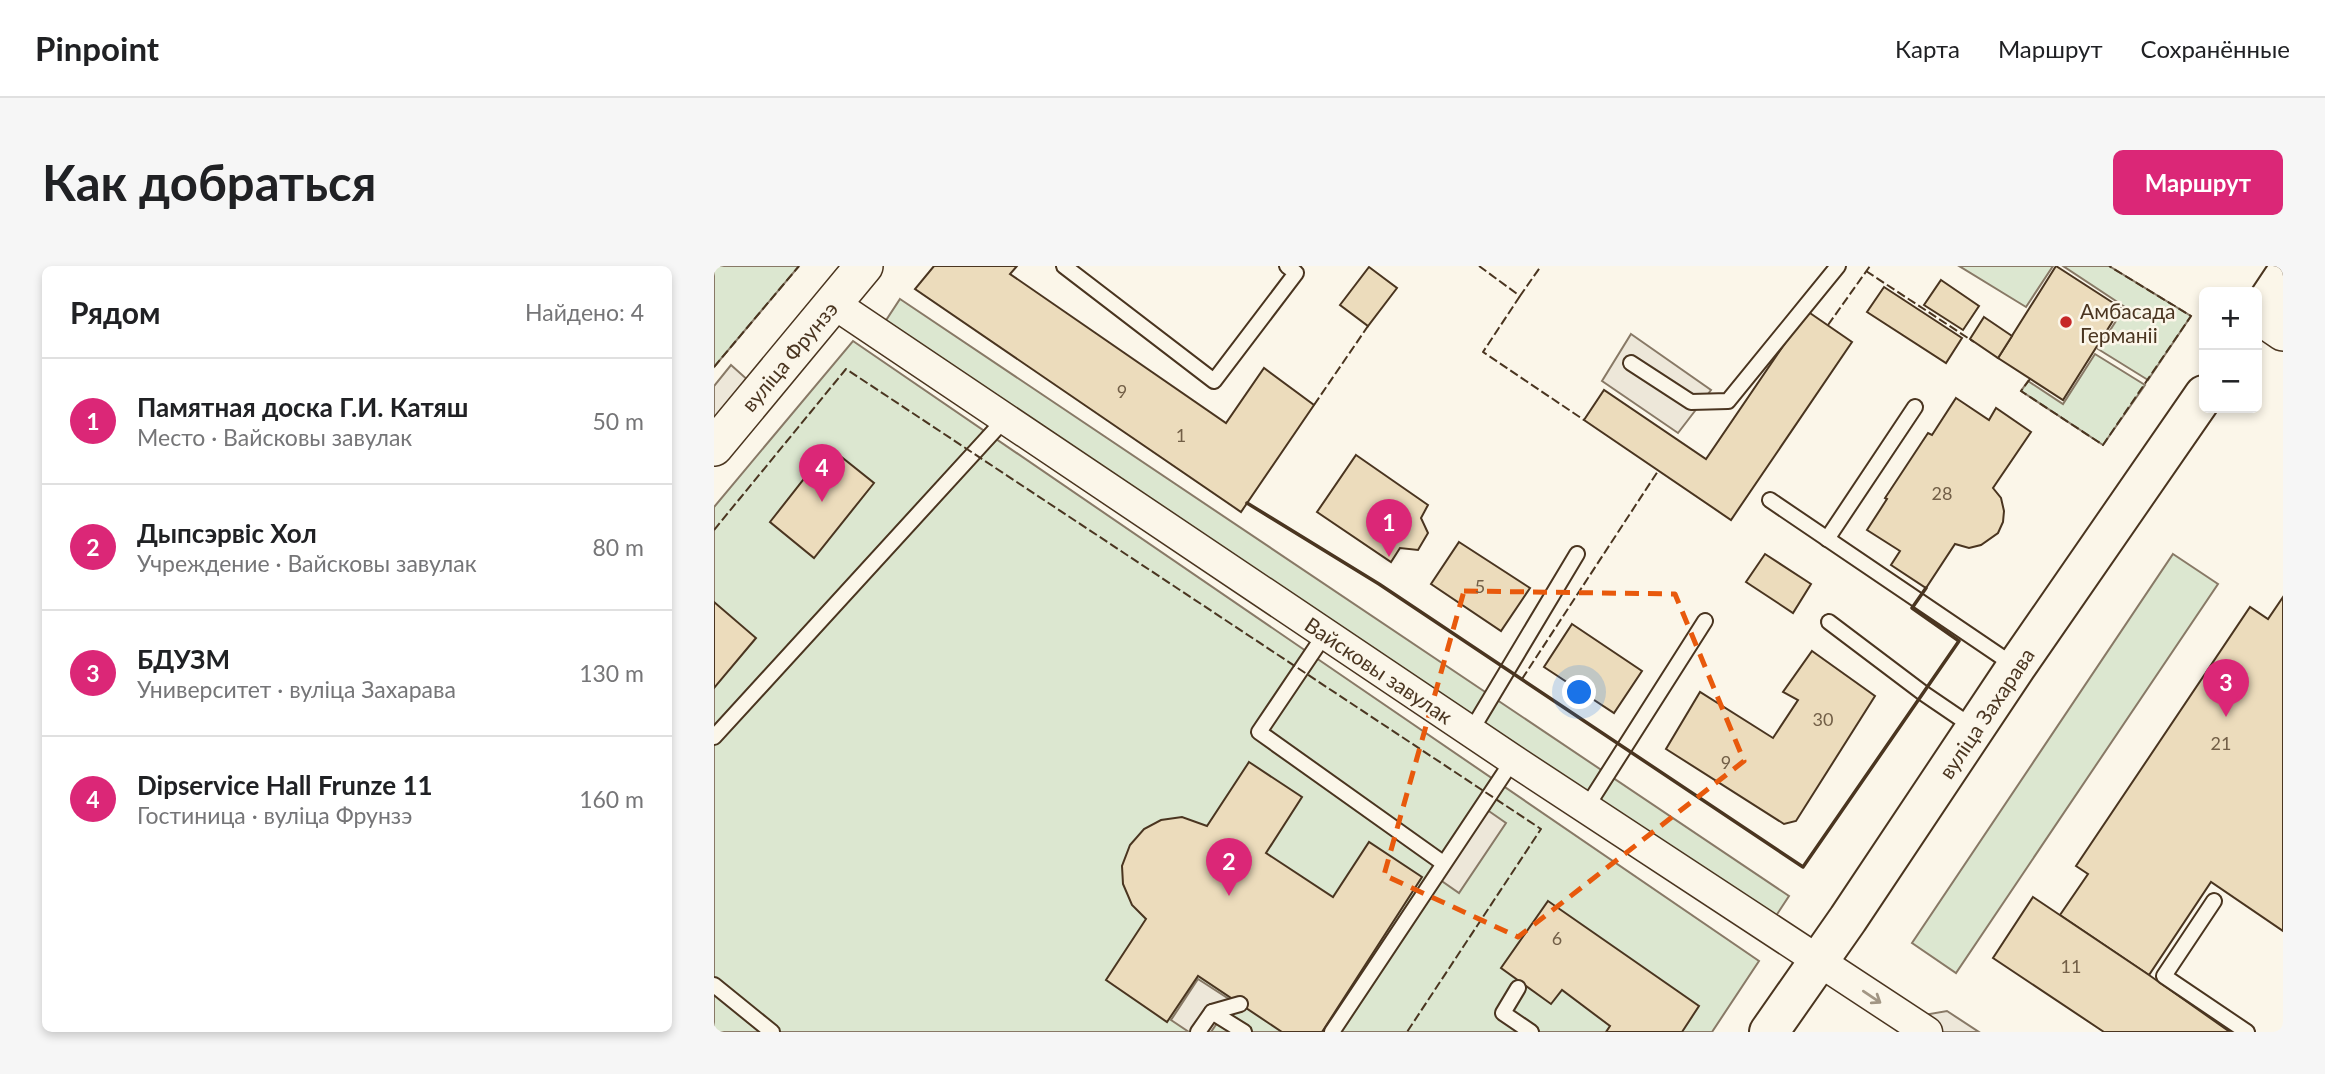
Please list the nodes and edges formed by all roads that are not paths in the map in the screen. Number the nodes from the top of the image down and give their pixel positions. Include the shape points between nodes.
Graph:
1 (864, 266) edge
2 (1064, 266) edge
3 (1287, 266) edge
4 (1838, 266) edge
5 (2283, 278) edge
6 (833, 303) junction
7 (2266, 322) edge
8 (1631, 363) dead end
9 (2199, 402) edge
10 (1915, 407) dead end
11 (1005, 419) junction
12 (714, 447) edge
13 (1770, 500) dead end
14 (1828, 539) junction
15 (1577, 554) dead end
16 (1705, 621) dead end
17 (1829, 622) dead end
18 (1325, 634) junction
19 (2016, 667) junction
20 (1975, 728) junction
21 (1471, 731) junction
22 (714, 737) edge
23 (1513, 760) junction
24 (1586, 808) junction
25 (1443, 863) junction
26 (2214, 901) dead end
27 (1819, 960) junction
28 (714, 985) edge
29 (1518, 988) dead end
30 (1240, 1004) dead end
31 (1212, 1012) junction
32 (772, 1032) edge
33 (1198, 1032) edge
34 (1244, 1032) edge
35 (1332, 1032) edge
36 (1531, 1032) edge
37 (1769, 1032) edge
38 (1927, 1032) edge
39 (2247, 1032) edge

1 - 6 street, вуліца Фрунзэ
2 - 3 lane via 1214,382 1296,273
4 - 8 lane via 1728,401 1690,402
5 - 7 main road
6 - 11 street, Вайсковы завулак
6 - 12 street, вуліца Фрунзэ
9 - 19 main road, вуліца Захарава
10 - 14 lane
11 - 18 street, Вайсковы завулак
11 - 22 lane
13 - 14 lane
14 - 19 lane
15 - 21 lane
16 - 24 lane
17 - 20 lane
18 - 21 street, Вайсковы завулак
18 - 25 lane via 1259,733
19 - 20 main road, вуліца Захарава
20 - 27 main road, вуліца Захарава
21 - 23 street, Вайсковы завулак
23 - 24 street, Вайсковы завулак
23 - 25 lane
24 - 27 street, Вайсковы завулак
25 - 35 lane
26 - 39 lane via 2164,975
27 - 37 main road, вуліца Захарава
27 -> 38 street, Вайсковы завулак
28 - 32 lane
29 - 36 lane via 1503,1013
30 - 31 lane
31 - 33 lane
31 - 34 lane

